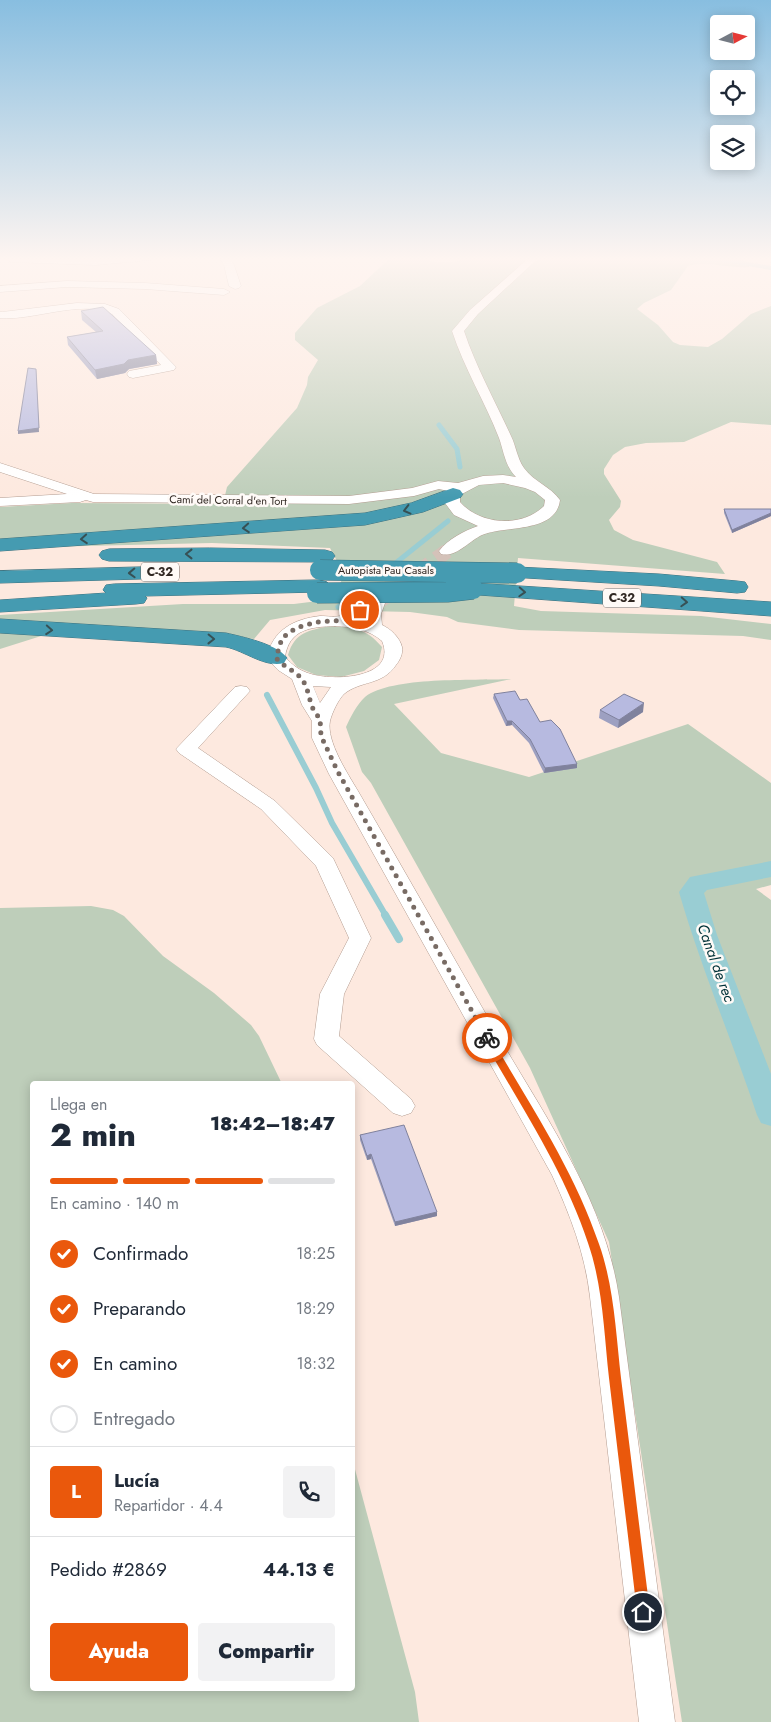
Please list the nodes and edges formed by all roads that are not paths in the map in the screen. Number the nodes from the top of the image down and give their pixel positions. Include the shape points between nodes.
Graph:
1 (140, 337) edge
2 (460, 337) edge
3 (133, 374) edge
4 (511, 458) junction
5 (0, 467) edge
6 (492, 479) junction
7 (530, 483) junction
8 (456, 491) junction
9 (93, 498) junction
10 (0, 502) edge
11 (469, 518) junction
12 (500, 524) junction
13 (465, 536) junction
14 (0, 545) edge
15 (446, 550) tunnel mouth
16 (0, 558) edge
17 (320, 576) junction
18 (0, 577) edge
19 (771, 590) edge
20 (0, 593) edge
21 (0, 606) edge
22 (771, 609) edge
23 (346, 620) junction
24 (0, 626) edge
25 (374, 628) junction
26 (276, 658) junction
27 (300, 677) junction
28 (355, 681) junction
29 (240, 691) dead end
30 (320, 718) junction
31 (402, 1106) dead end
32 (657, 1722) edge

1 - 3 street via 170,367
2 - 4 street via 506,439
4 - 6 street via 504,470
4 - 7 street
5 - 9 street, Camí del Corral d'en Tort
6 - 7 street
6 - 8 street via 473,482
7 - 12 street via 547,493 552,505 549,511 529,521
8 - 9 street, Camí del Corral d'en Tort via 438,485 414,492 349,500
8 - 11 street via 452,503
8 -> 14 highway via 416,508 365,519
9 - 10 street
11 - 12 street
11 - 13 street via 463,533
12 - 13 street
13 - 15 street
17 -> 16 highway via 135,554
17 -> 18 highway, Autopista Pau Casals / C-32 via 249,570
17 - 19 highway, Autopista Pau Casals / C-32, bridge via 518,569
17 - 20 highway, Autopista Pau Casals / C-32 via 240,586
17 - 21 highway via 234,594
17 -> 22 highway, C-32, bridge via 447,592 473,589
23 - 25 street
23 - 25 street via 377,603 373,614
23 - 26 street via 317,622 296,628 282,638
24 -> 26 highway via 226,640
25 - 28 street via 390,639 394,654 377,674
26 - 27 street
27 - 28 street via 325,683
27 - 30 street via 314,714
28 - 30 street via 336,692
29 - 31 street via 186,749 268,805 325,863 360,938 332,994 326,1039
30 - 32 street via 321,736 338,772 563,1171 594,1245 602,1273

